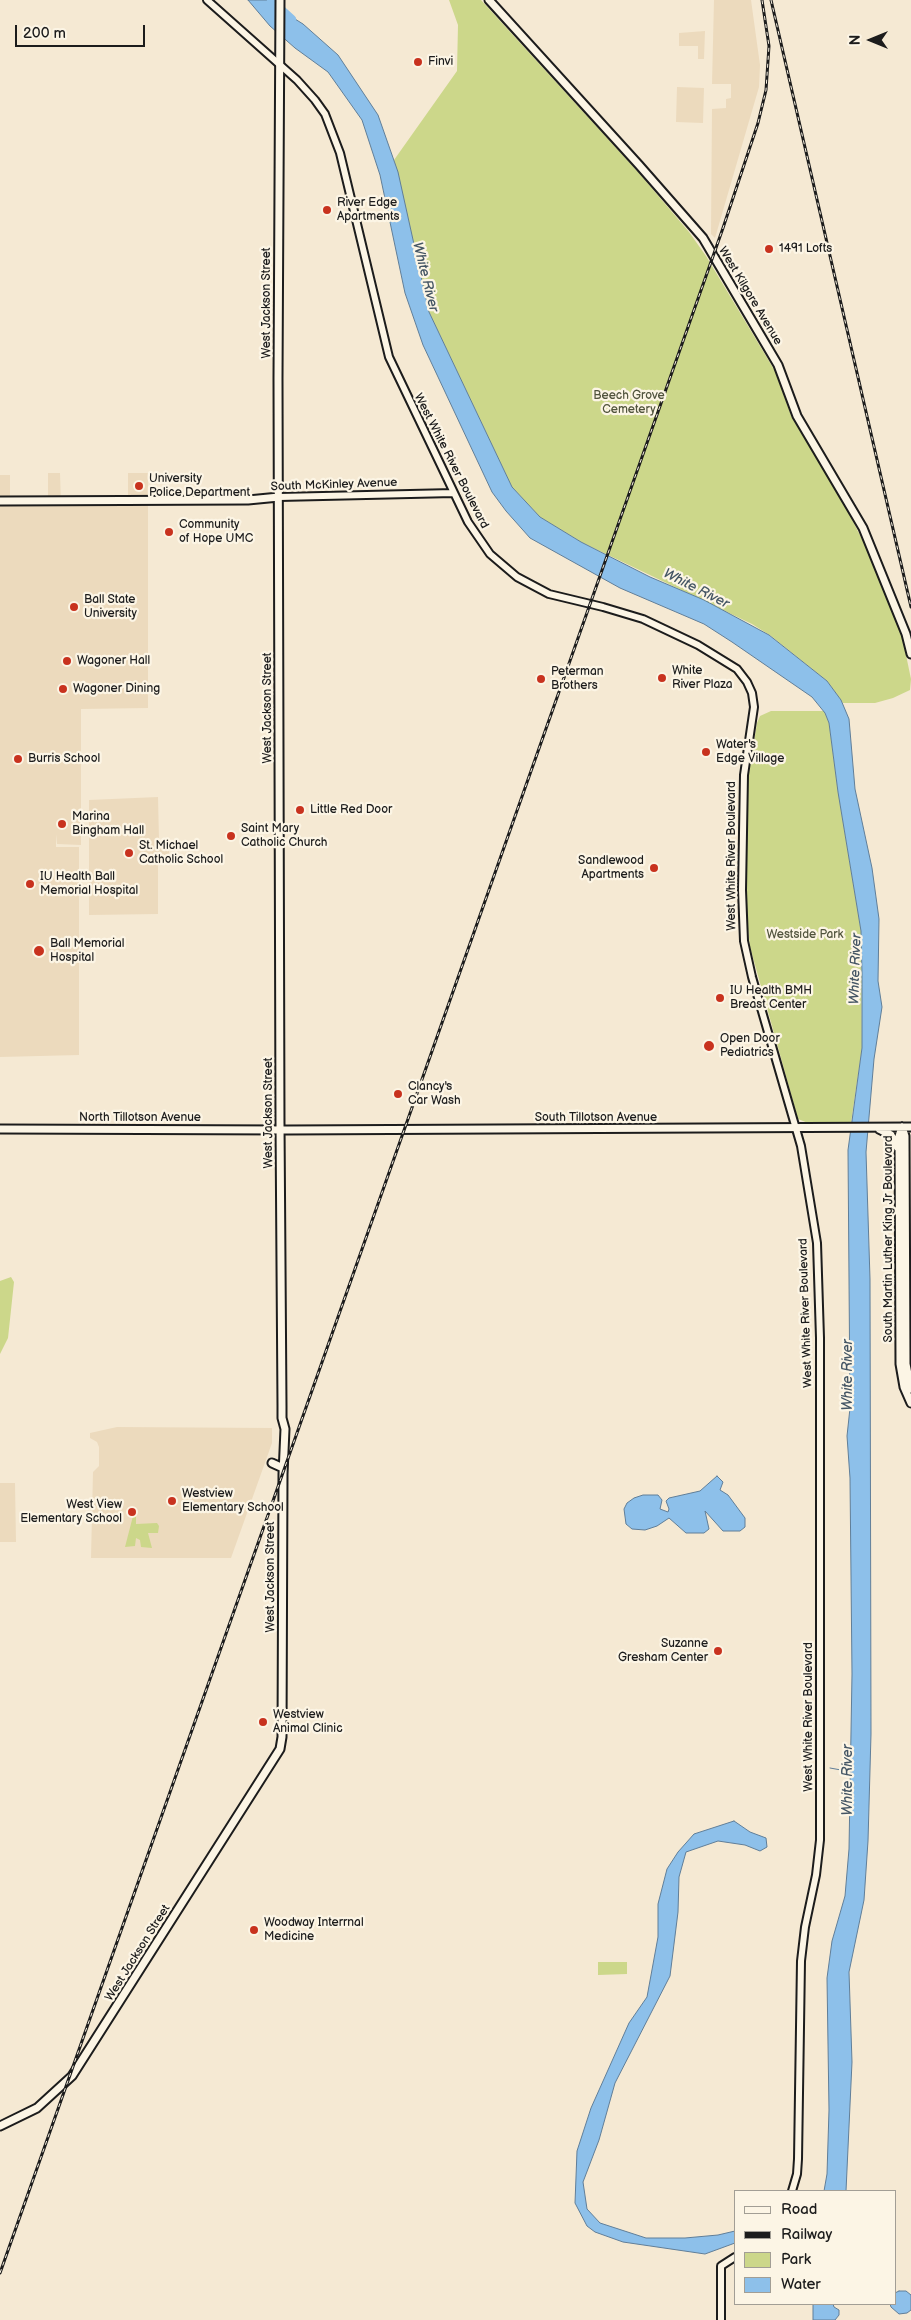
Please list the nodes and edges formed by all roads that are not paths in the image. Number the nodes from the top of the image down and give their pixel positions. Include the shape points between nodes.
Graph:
1 (207, 0) edge
2 (280, 0) edge
3 (490, 0) edge
4 (279, 63) junction
5 (454, 493) junction
6 (278, 497) junction
7 (0, 501) edge
8 (911, 654) edge
9 (902, 1127) junction
10 (911, 1127) edge
11 (796, 1128) junction
12 (0, 1129) edge
13 (884, 1129) junction
14 (280, 1130) junction
15 (900, 1156) junction
16 (911, 1389) edge
17 (911, 1403) edge
18 (272, 1463) dead end
19 (283, 1468) junction
20 (0, 2126) edge
21 (792, 2190) edge
22 (734, 2258) edge
23 (722, 2320) edge

1 - 4 street, West White River Boulevard
2 - 4 main road, West Jackson Street
3 - 8 main road, West Kilgore Avenue via 703,238 778,365 797,416 863,528
4 - 5 street, West White River Boulevard via 315,100 334,135 387,352
4 - 6 main road, West Jackson Street
5 - 6 street, South McKinley Avenue
5 - 11 street, West White River Boulevard via 478,538 490,554 517,577 549,594 603,607 665,628 734,667 747,682 754,707 744,775 744,941
6 - 7 main road, South McKinley Avenue
6 - 14 main road, West Jackson Street
9 - 10 main road
9 - 13 main road
9 - 15 main road, South Martin Luther King Jr Boulevard
9 - 16 main road, South Martin Luther King Jr Boulevard via 905,1136 906,1364
11 - 13 main road, South Tillotson Avenue
11 - 14 main road, South Tillotson Avenue
11 - 21 street, West White River Boulevard via 809,1187 818,1274 820,1840 799,1984 798,2159
12 - 14 main road, North Tillotson Avenue
13 - 15 main road via 894,1138
14 - 19 main road, West Jackson Street
15 - 17 main road, South Martin Luther King Jr Boulevard via 900,1364
18 - 19 main road
19 - 20 main road, West Jackson Street via 280,1749 72,2076 37,2108
22 - 23 street via 721,2266

